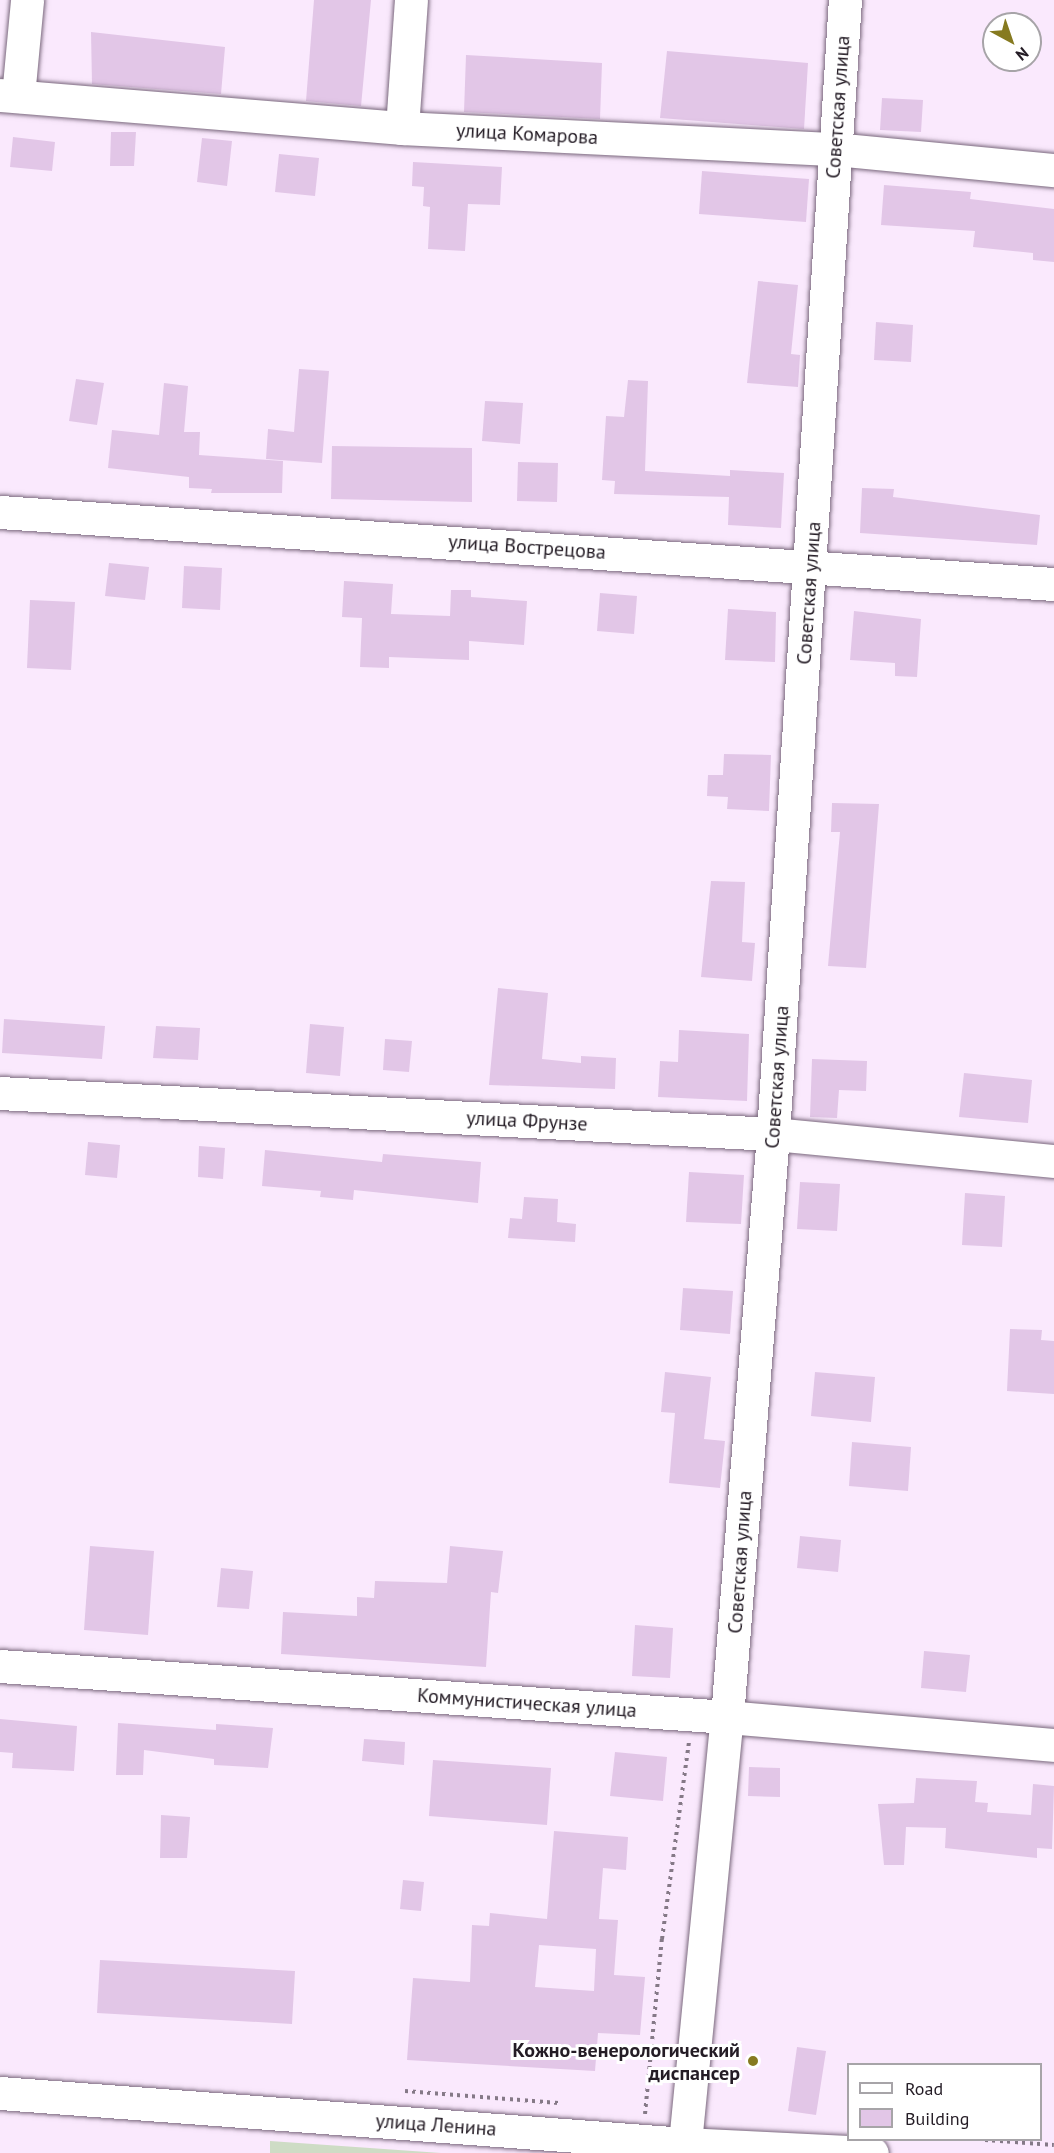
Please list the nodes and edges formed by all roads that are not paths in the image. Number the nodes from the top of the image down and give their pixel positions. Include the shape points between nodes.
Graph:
1 (27, 0) edge
2 (411, 0) edge
3 (845, 0) edge
4 (9, 96) edge
5 (402, 128) junction
6 (834, 149) junction
7 (1054, 170) edge
8 (0, 512) edge
9 (812, 566) junction
10 (1054, 584) edge
11 (0, 1093) edge
12 (773, 1134) junction
13 (1054, 1161) edge
14 (0, 1666) edge
15 (728, 1717) junction
16 (1054, 1745) edge
17 (0, 2093) edge
18 (684, 2149) edge
19 (872, 2153) edge

1 - 4 street
2 - 5 street
3 - 6 street, Советская улица
4 - 5 street, улица Комарова
5 - 6 street, улица Комарова
6 - 7 street, улица Комарова
6 - 9 street, Советская улица
8 - 9 street, улица Вострецова
9 - 10 street, улица Вострецова
9 - 12 street, Советская улица
11 - 12 street, улица Фрунзе
12 - 13 street, улица Фрунзе
12 - 15 street, Советская улица
14 - 15 street, Коммунистическая улица
15 - 16 street, Коммунистическая улица
15 - 18 street, Советская улица
17 - 18 street, улица Ленина via 642,2141
18 - 19 street, улица Ленина

